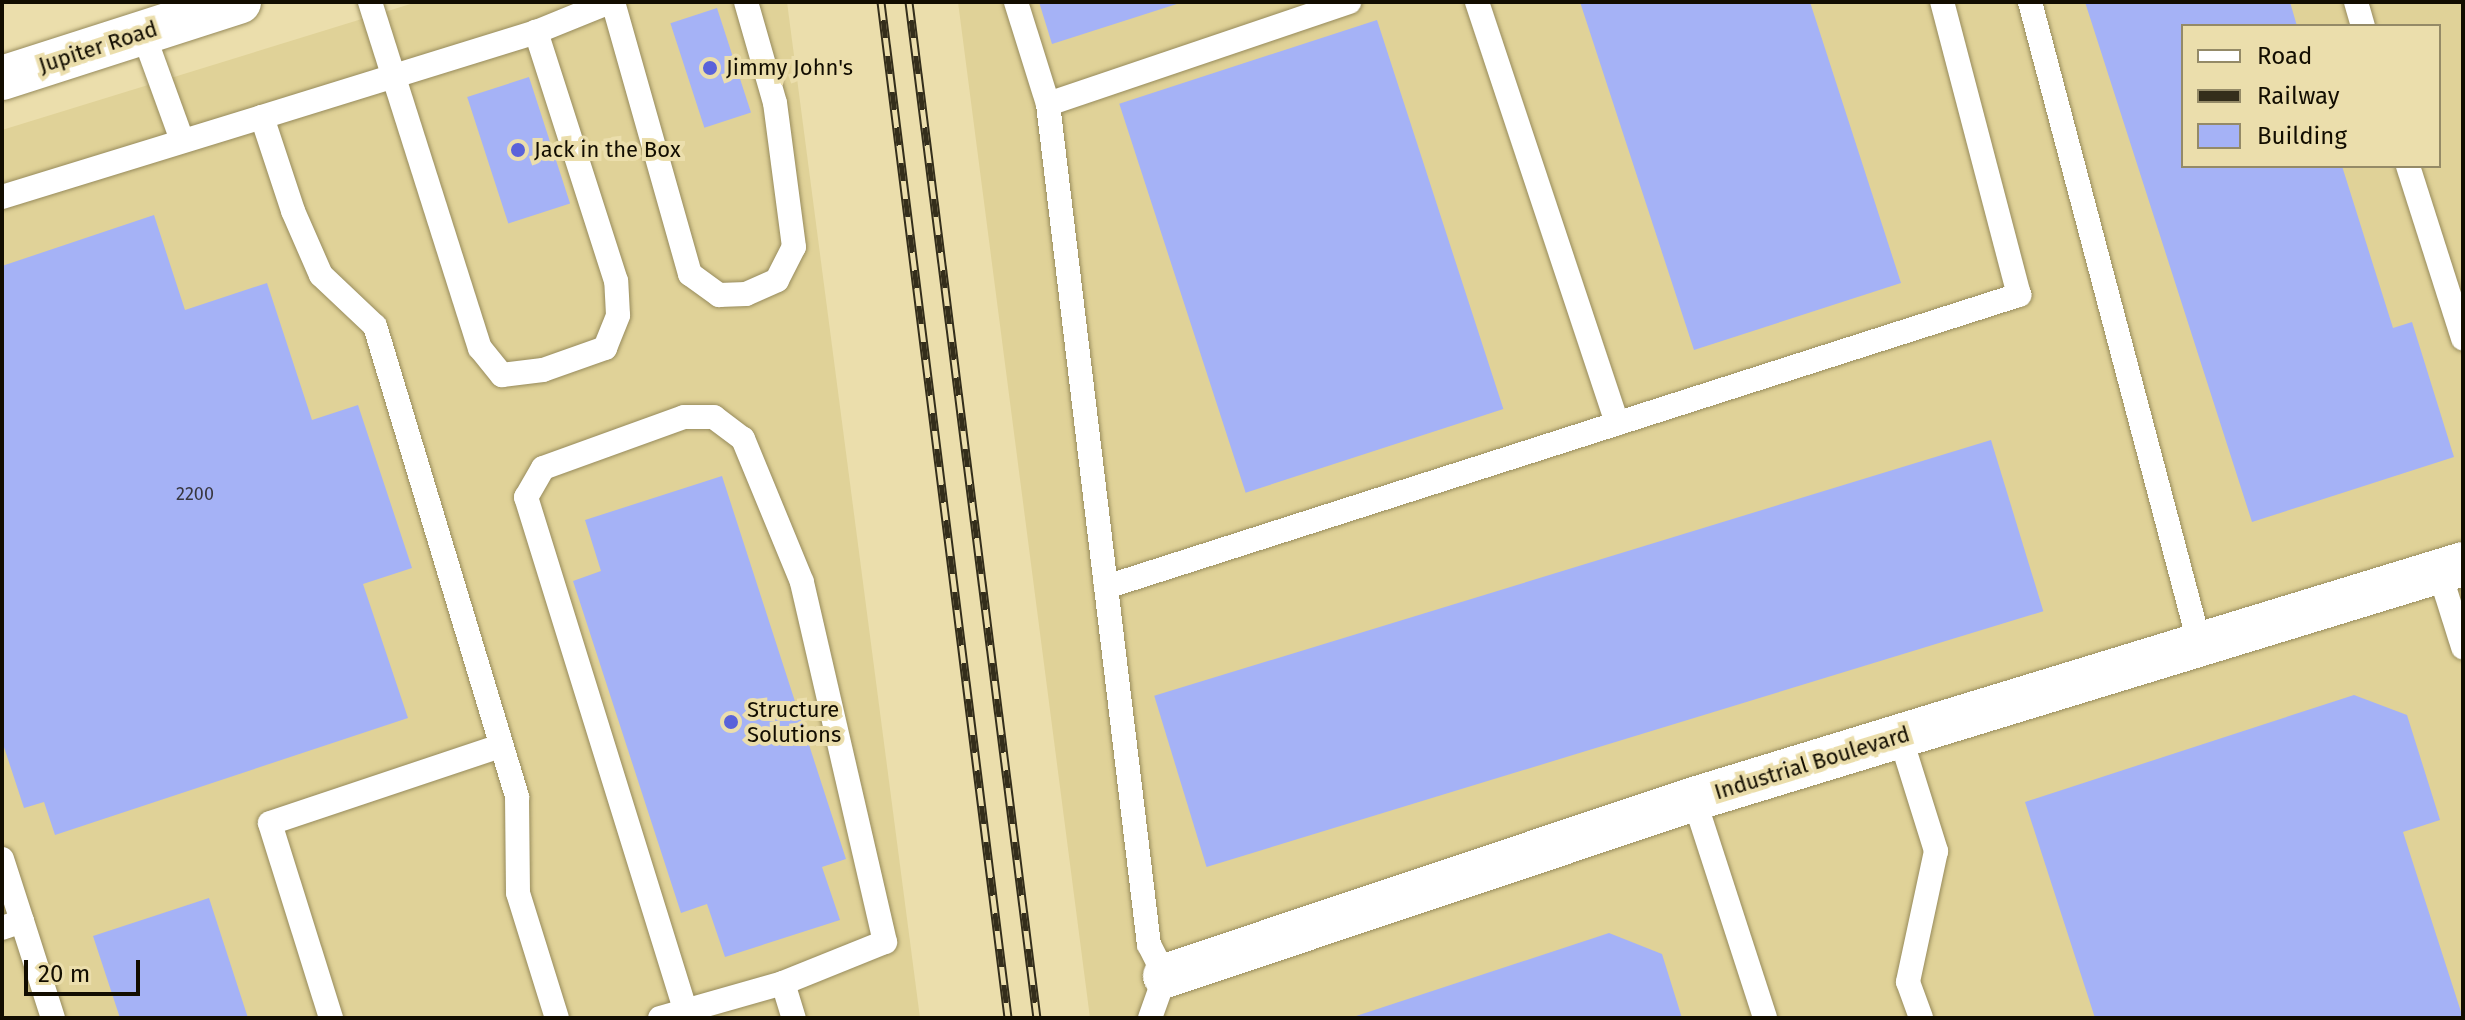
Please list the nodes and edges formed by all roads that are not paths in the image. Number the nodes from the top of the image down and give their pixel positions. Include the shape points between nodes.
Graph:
1 (239, 2) edge
2 (370, 2) edge
3 (611, 2) edge
4 (746, 2) edge
5 (1016, 2) edge
6 (1349, 2) edge
7 (1477, 2) edge
8 (1942, 2) edge
9 (2030, 2) edge
10 (2356, 2) edge
11 (138, 17) edge
12 (2362, 24) edge
13 (536, 32) junction
14 (394, 76) junction
15 (2, 78) edge
16 (1048, 104) junction
17 (262, 117) junction
18 (182, 140) junction
19 (2409, 168) edge
20 (2, 197) edge
21 (2463, 338) edge
22 (1617, 423) junction
23 (2452, 569) edge
24 (1106, 587) junction
25 (2200, 646) junction
26 (2463, 647) edge
27 (1900, 736) junction
28 (500, 746) junction
29 (1694, 799) junction
30 (2, 859) edge
31 (12, 924) edge
32 (1165, 976) junction
33 (783, 983) junction
34 (685, 1009) junction
35 (53, 1018) edge
36 (331, 1018) edge
37 (557, 1018) edge
38 (660, 1018) edge
39 (794, 1018) edge
40 (1150, 1018) edge
41 (1765, 1018) edge
42 (1921, 1018) edge

1 - 11 street, Jupiter Road
2 - 14 lane
3 - 4 lane via 690,274 719,295 746,294 777,280 794,247 775,103
3 - 13 lane
5 - 16 lane
6 - 16 lane
7 - 22 lane
8 - 22 lane via 2019,295
9 - 25 lane
10 - 12 lane
11 - 15 street, Jupiter Road
11 - 18 lane
13 - 14 lane
13 - 14 lane via 616,281 618,315 605,348 543,370 502,375 480,348
14 - 17 lane
16 - 24 lane
17 - 18 lane
17 - 28 lane via 321,275 375,326
18 - 20 lane
19 - 21 lane
22 - 24 lane
23 - 25 street, Industrial Boulevard
23 - 26 lane
24 - 32 lane via 1149,945
25 - 27 street, Industrial Boulevard
27 - 29 street, Industrial Boulevard
27 - 42 lane via 1936,851 1908,982
28 - 36 lane via 270,823
28 - 37 lane via 517,797 518,893
29 - 32 street, Industrial Boulevard
29 - 41 lane
30 - 31 lane
31 - 35 lane
32 - 40 lane
33 - 34 lane
33 - 34 lane via 885,942 802,582 743,439 714,417 684,417 543,468 526,497
33 - 39 lane
34 - 38 lane

